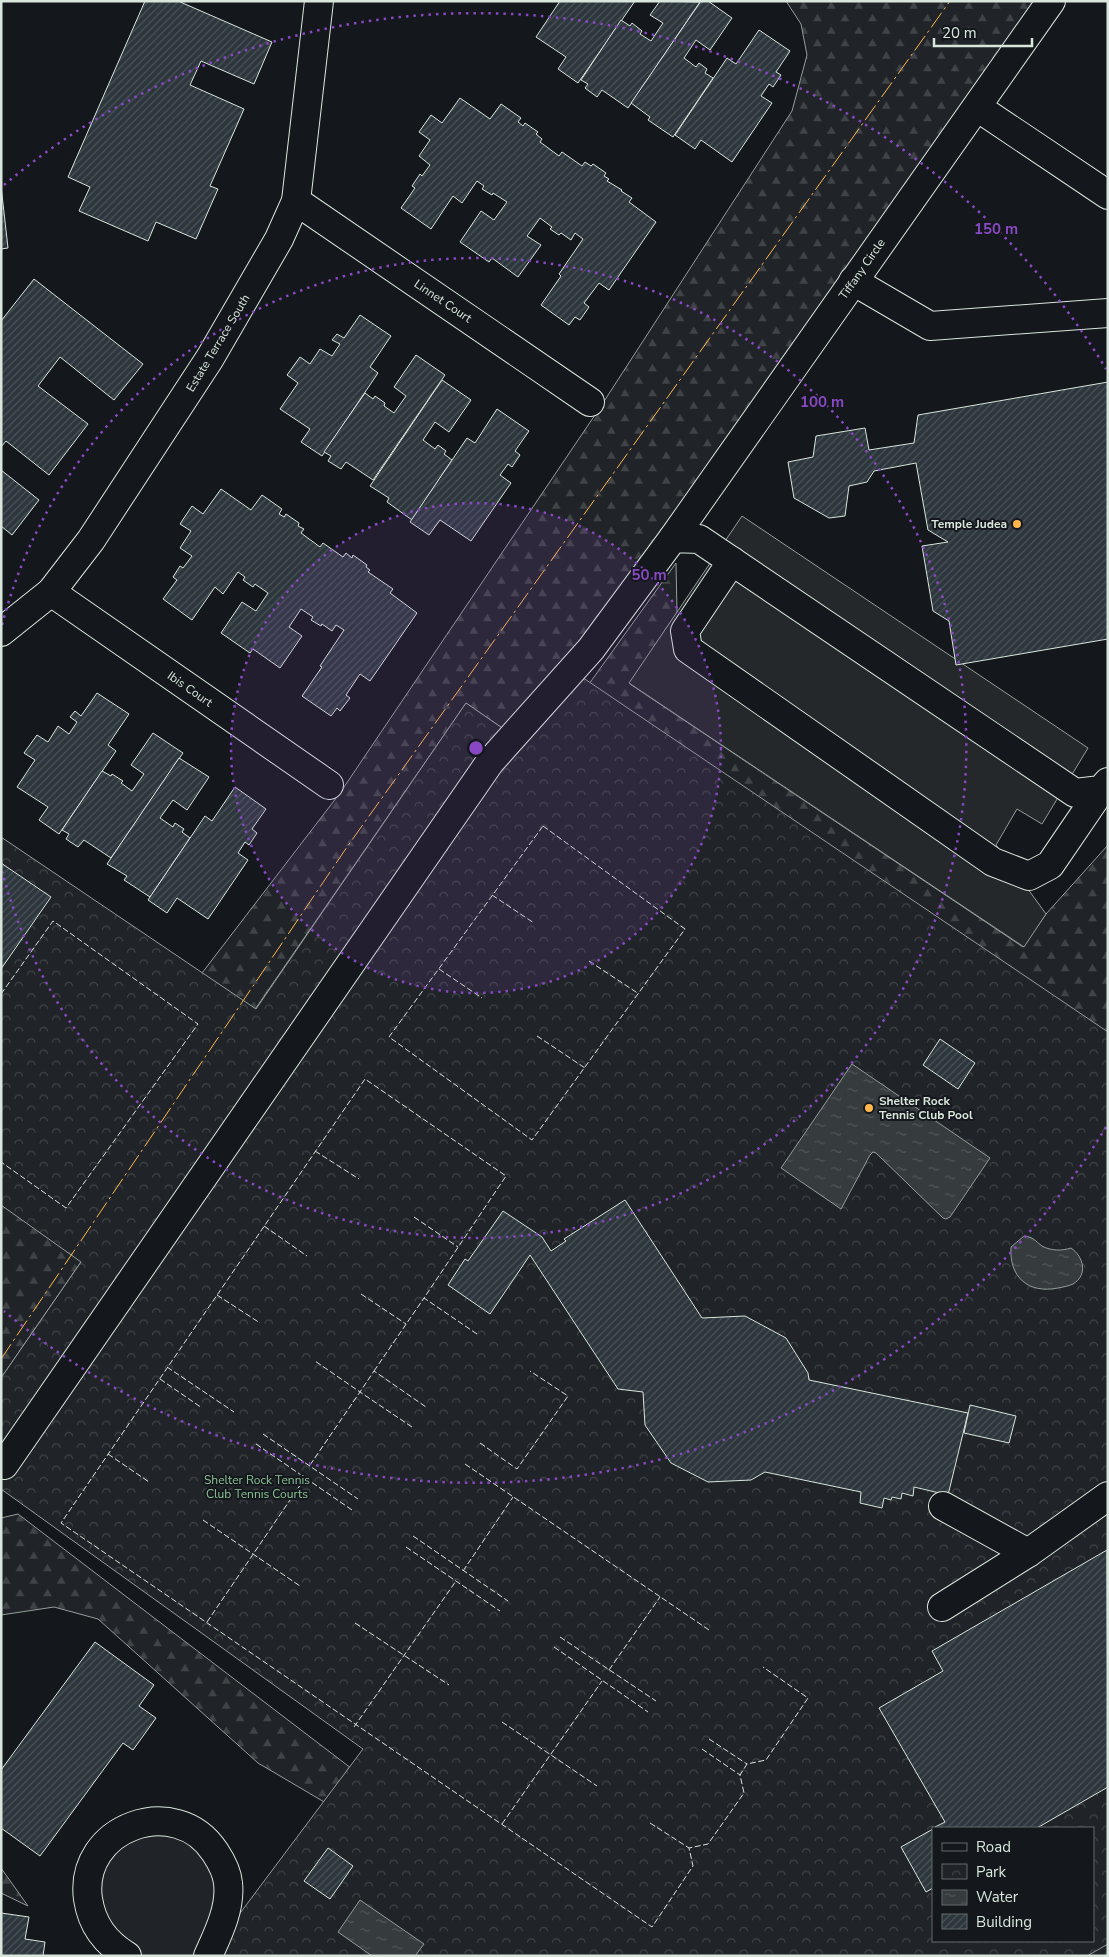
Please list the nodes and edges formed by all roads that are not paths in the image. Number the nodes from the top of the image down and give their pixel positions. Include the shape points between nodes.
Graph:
1 (319, 1) edge
2 (1051, 1) edge
3 (977, 107) junction
4 (1108, 195) edge
5 (296, 201) junction
6 (853, 281) junction
7 (1108, 313) edge
8 (590, 402) dead end
9 (673, 538) junction
10 (732, 561) junction
11 (51, 592) junction
12 (1, 632) edge
13 (328, 785) dead end
14 (1104, 786) edge
15 (4, 1465) dead end
16 (1108, 1496) edge
17 (943, 1506) dead end
18 (1028, 1553) junction
19 (942, 1607) dead end
20 (128, 1956) edge
21 (208, 1956) edge

1 - 5 street, Estate Terrace South
2 - 3 street, Tiffany Circle
3 - 4 street
3 - 6 street, Tiffany Circle
5 - 8 street, Linnet Court
5 - 11 street, Estate Terrace South via 279,239 210,358 91,540
6 - 7 street via 930,326
6 - 9 street, Tiffany Circle
9 - 10 street via 699,539
9 - 15 street, Tiffany Circle via 591,649 490,762
10 - 14 street via 1075,793
10 - 14 street via 685,631 688,649 993,862 1029,876 1050,865
11 - 12 street, Estate Terrace South
11 - 13 street, Ibis Court
16 - 18 street
17 - 18 street
18 - 19 street
20 - 21 street via 102,1934 90,1914 87,1890 90,1870 98,1852 128,1827 147,1821 170,1821 191,1829 209,1843 222,1861 228,1883 226,1906

